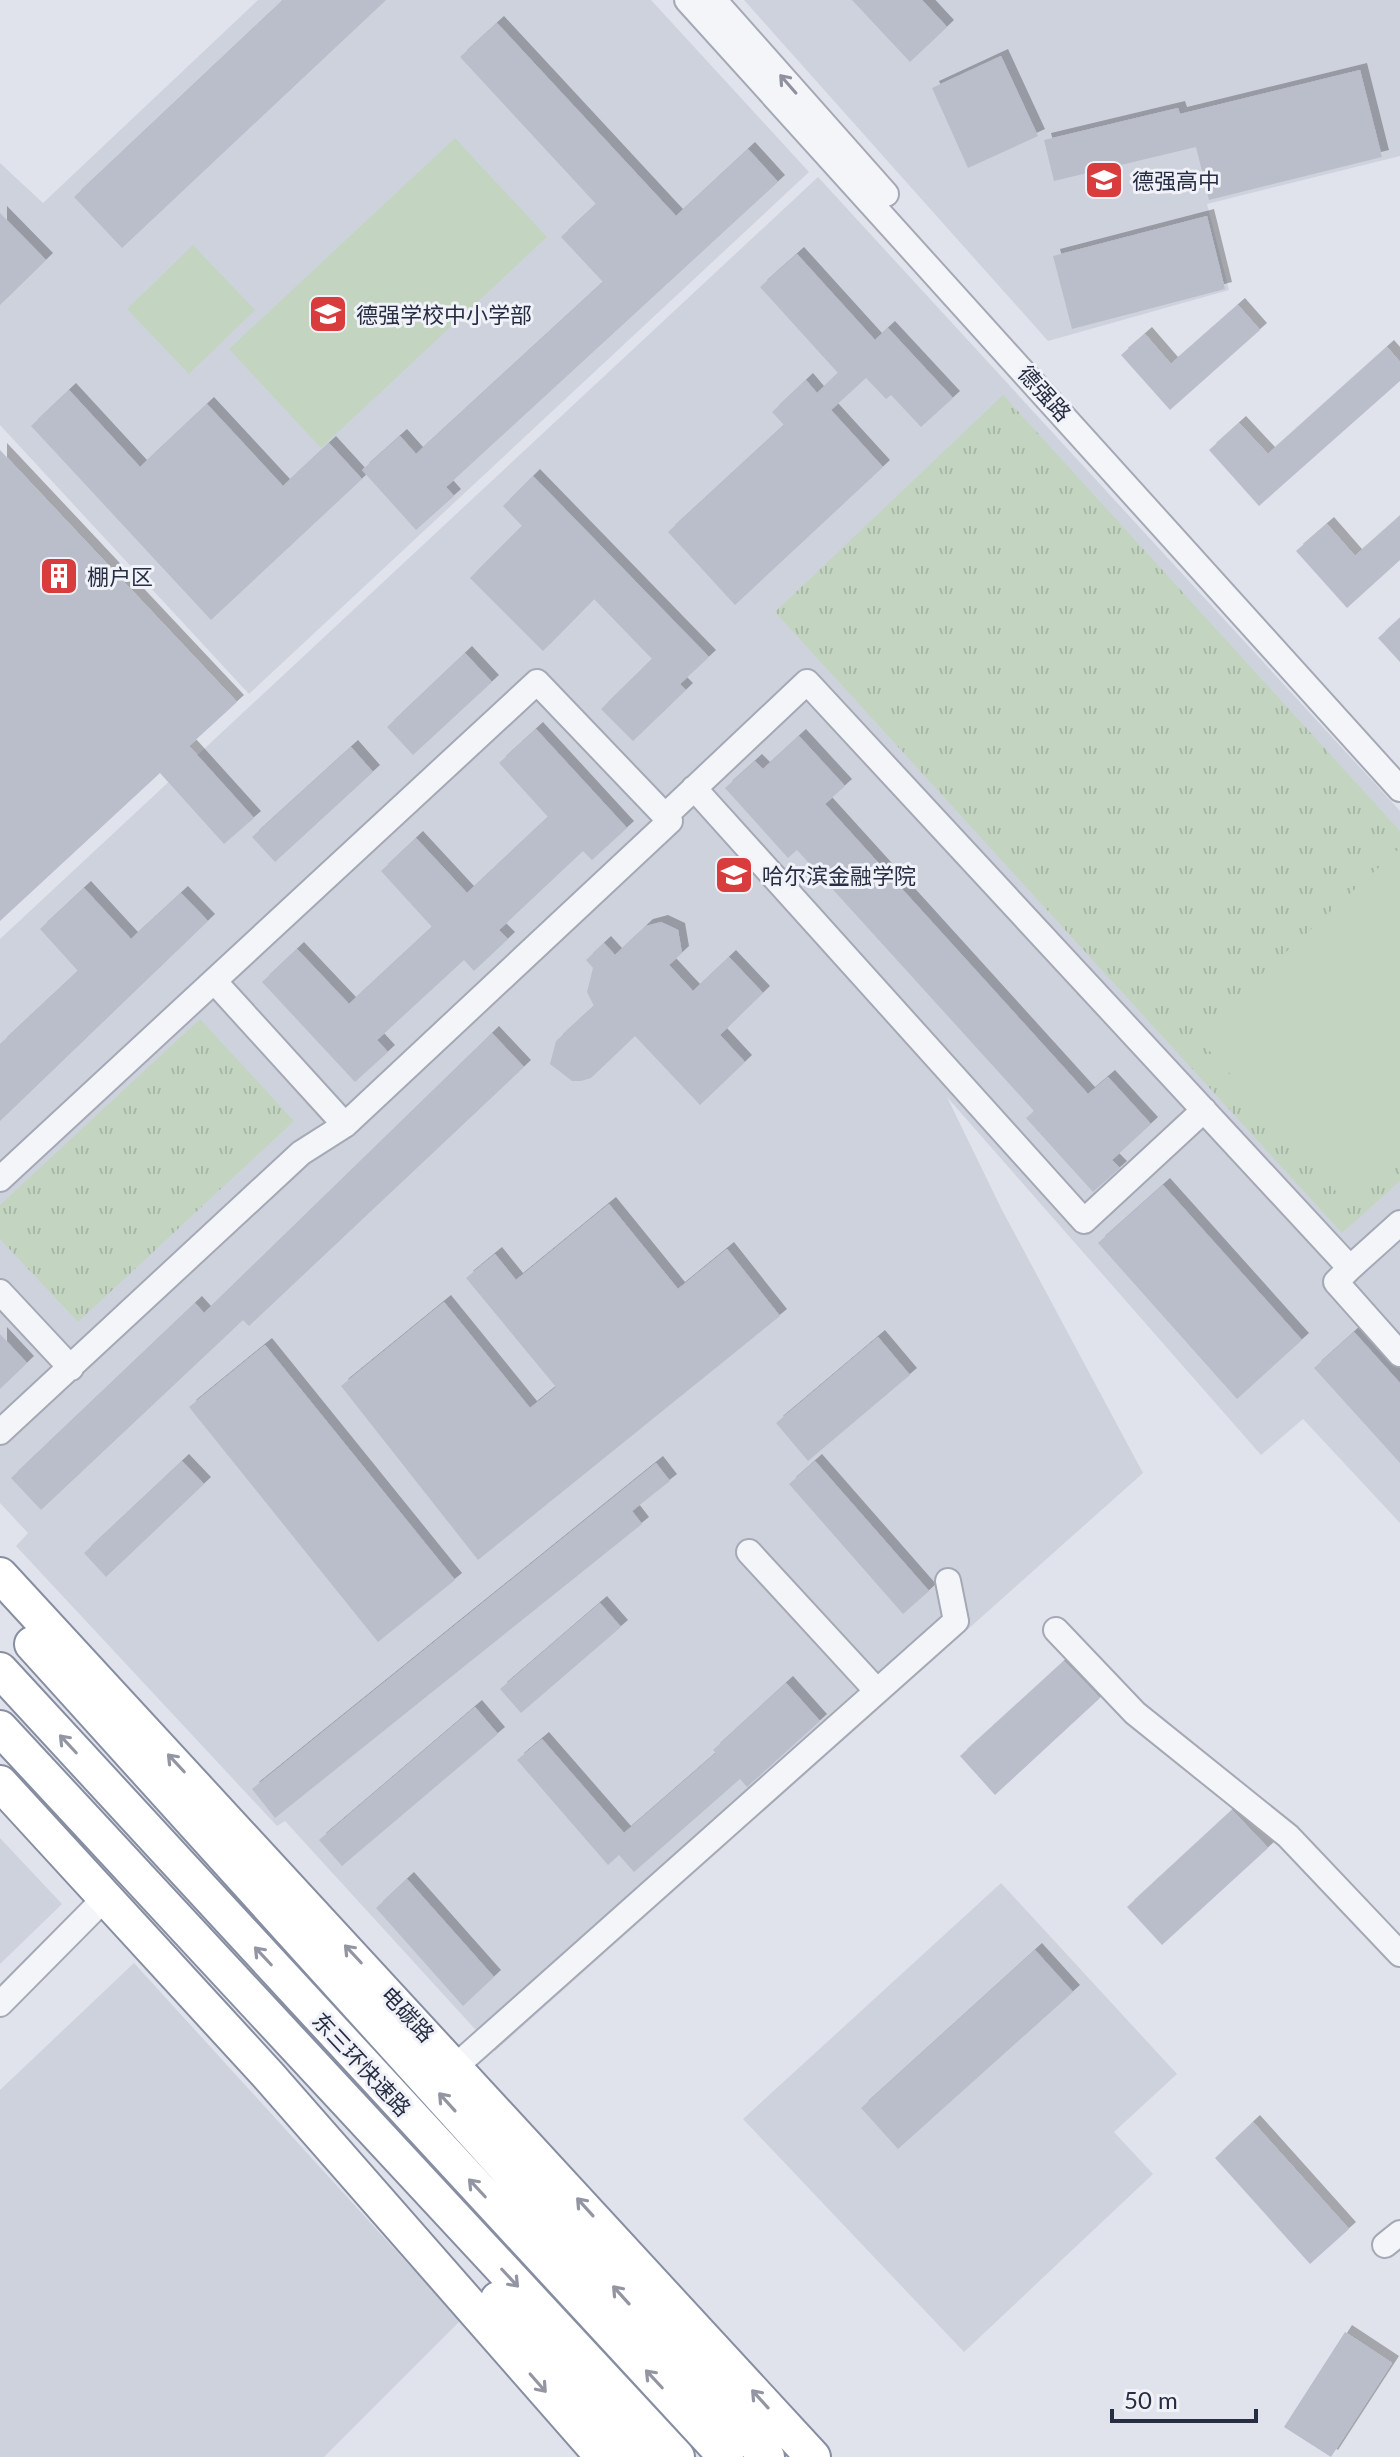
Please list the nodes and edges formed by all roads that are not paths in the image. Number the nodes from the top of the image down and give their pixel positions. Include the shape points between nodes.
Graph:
1 (687, 0) edge
2 (714, 0) edge
3 (1400, 768) edge
4 (694, 788) junction
5 (1400, 789) edge
6 (665, 816) junction
7 (214, 981) junction
8 (1204, 1110) junction
9 (345, 1125) junction
10 (0, 1179) edge
11 (1400, 1223) edge
12 (1350, 1268) junction
13 (0, 1292) edge
14 (1400, 1354) edge
15 (71, 1368) junction
16 (0, 1432) edge
17 (749, 1552) dead end
18 (0, 1575) edge
19 (948, 1581) dead end
20 (0, 1608) edge
21 (1056, 1630) dead end
22 (0, 1670) edge
23 (877, 1691) junction
24 (0, 1728) edge
25 (0, 1757) edge
26 (0, 1783) edge
27 (104, 1899) junction
28 (1400, 1954) edge
29 (0, 2004) edge
30 (456, 2066) junction
31 (603, 2457) edge
32 (642, 2457) edge
33 (677, 2457) edge
34 (726, 2457) edge
35 (767, 2457) edge
36 (813, 2457) edge

1 - 5 street, 德强路
3 -> 2 street, 德强路
4 - 6 street
4 - 8 street via 807,682
4 - 8 street via 1084,1221
6 - 7 street via 537,682
6 - 9 street via 670,821
7 - 9 street
7 - 10 street
8 - 12 street
9 - 15 street via 301,1153
11 - 12 street
12 - 14 street via 1336,1282
13 - 15 street
15 - 16 street
17 - 23 street
30 -> 18 highway, 电碳路
19 - 23 street via 956,1621
35 -> 20 highway
21 - 28 street via 1135,1713 1288,1836
34 -> 22 highway, 东三环快速路
23 - 30 street
24 -> 33 highway, 东三环快速路
25 - 32 highway
26 - 27 highway
27 - 29 street
27 -> 31 highway via 268,2075
36 -> 30 highway, 电碳路

